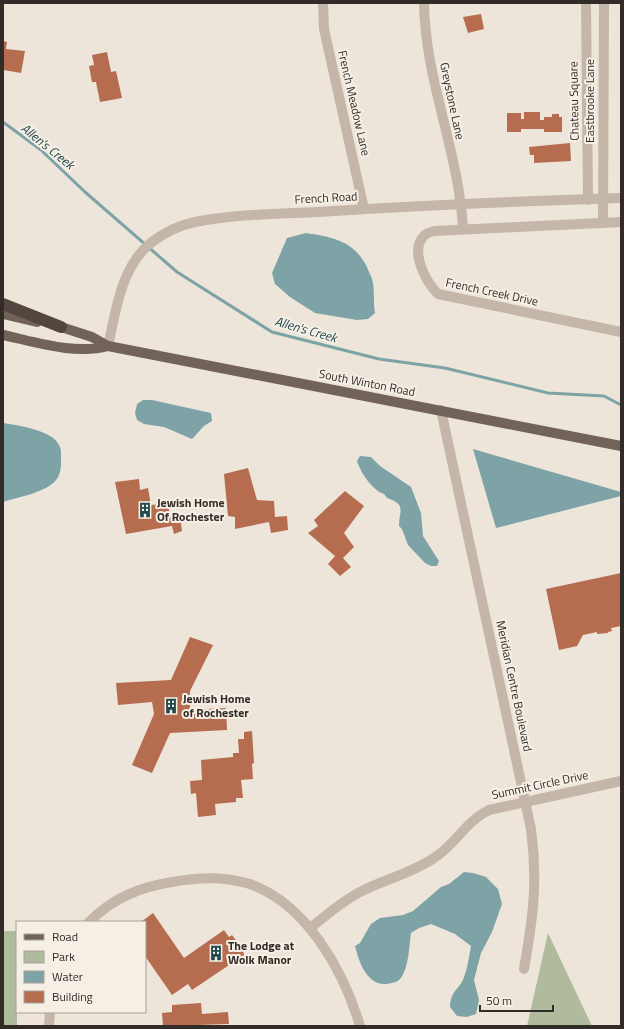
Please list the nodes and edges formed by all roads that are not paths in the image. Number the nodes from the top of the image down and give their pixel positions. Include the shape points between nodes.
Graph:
1 (323, 3) edge
2 (424, 3) edge
3 (586, 3) edge
4 (604, 3) edge
5 (621, 198) edge
6 (603, 199) junction
7 (588, 200) junction
8 (462, 204) junction
9 (364, 209) junction
10 (621, 222) edge
11 (602, 223) junction
12 (463, 229) junction
13 (3, 304) edge
14 (3, 314) edge
15 (61, 327) junction
16 (621, 332) edge
17 (3, 335) edge
18 (108, 346) junction
19 (441, 410) junction
20 (621, 446) edge
21 (621, 781) edge
22 (526, 802) junction
23 (91, 921) edge
24 (310, 928) junction
25 (524, 969) dead end
26 (50, 1013) edge
27 (49, 1026) edge
28 (360, 1026) edge

1 - 9 street, French Meadow Lane via 324,29
2 - 8 street, Greystone Lane via 431,72
3 - 7 street, Chateau Square
4 - 6 street, Eastbrooke Lane
5 - 6 street, French Road
6 - 7 street, French Road
6 - 11 street
7 - 8 street, French Road
8 - 9 street, French Road
8 - 12 street
9 - 18 street, French Road via 240,216 181,226 150,244 135,261 123,286
10 - 11 street, French Creek Drive
11 - 12 street, French Creek Drive
12 - 16 street, French Creek Drive via 434,230 423,236 418,245 421,264 438,294
13 - 15 highway
14 - 15 main road, South Winton Road
15 - 18 main road, South Winton Road via 92,337
17 - 18 main road, South Winton Road via 77,348
18 - 19 main road, South Winton Road
19 - 20 main road, South Winton Road
19 - 22 street, Meridian Centre Boulevard
21 - 22 street, Summit Circle Drive
22 - 24 street, Summit Circle Drive via 479,814 439,855 424,865 385,879 360,892
22 - 25 street, Meridian Centre Boulevard via 534,850 535,900
23 - 24 street via 108,905 135,890 158,884 210,878 236,881 262,889 284,904
24 - 28 street via 339,973
26 - 27 street

